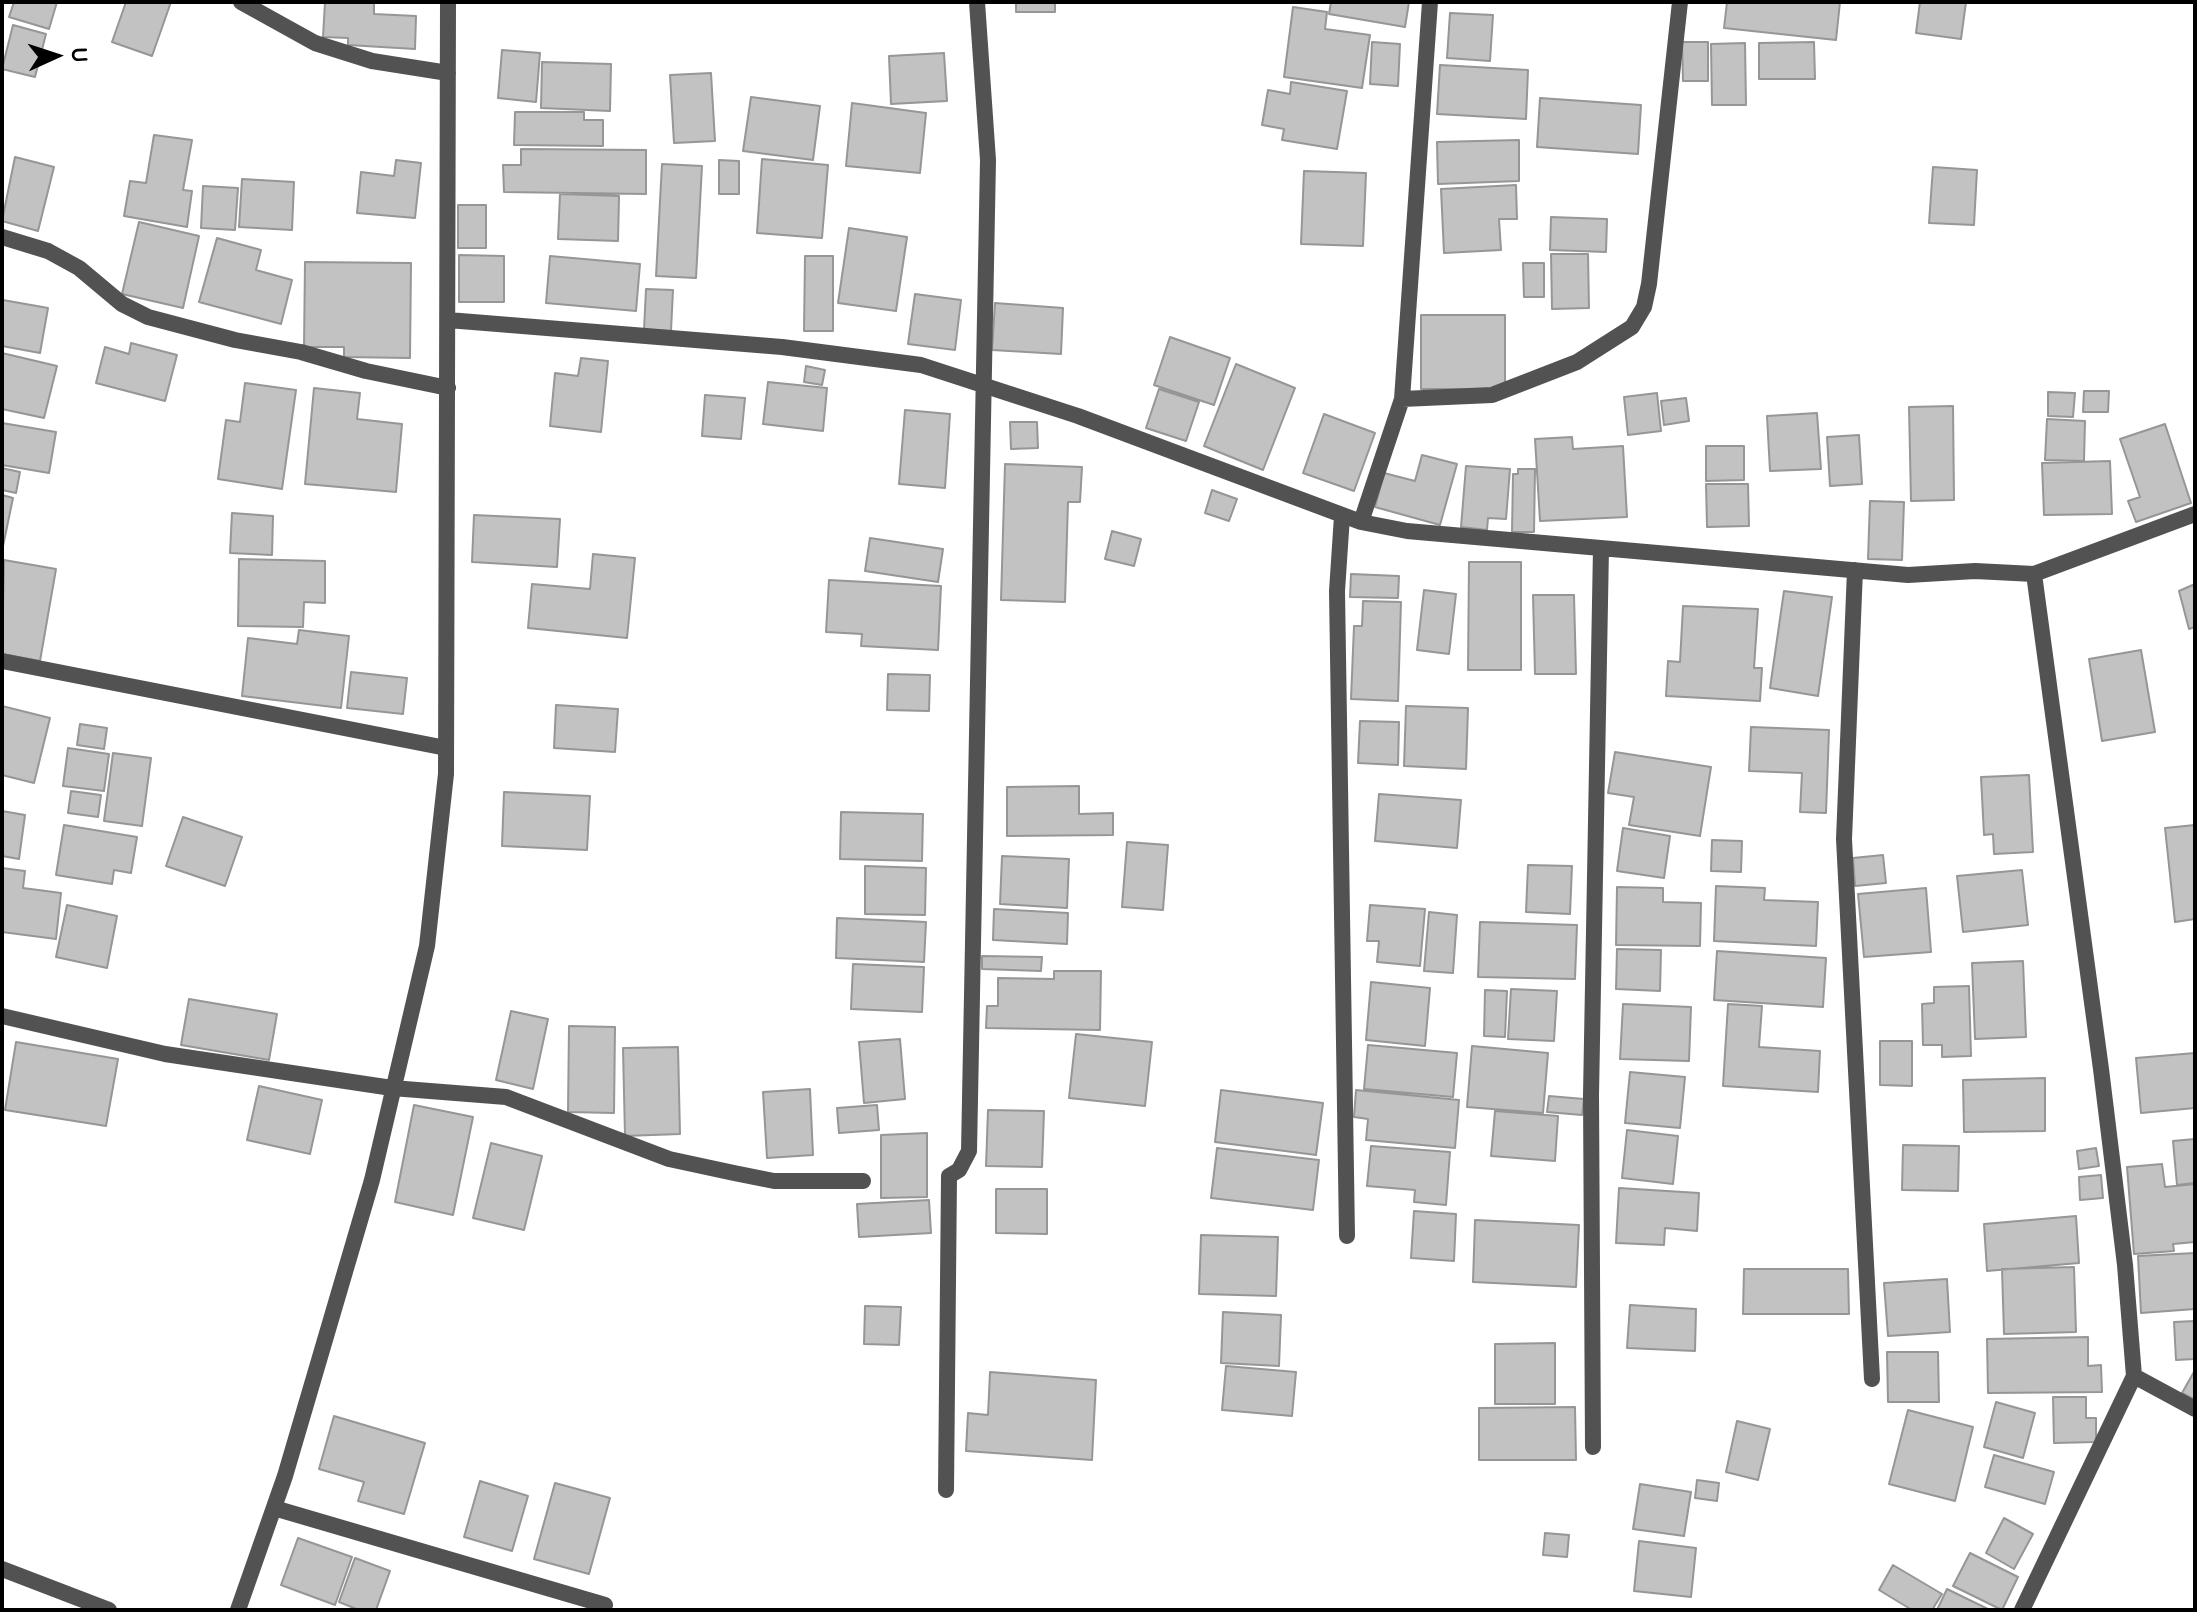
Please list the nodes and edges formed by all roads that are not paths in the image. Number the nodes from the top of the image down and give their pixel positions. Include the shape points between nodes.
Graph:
1 (241, 2) edge
2 (448, 2) edge
3 (977, 2) edge
4 (1430, 2) edge
5 (1680, 2) edge
6 (448, 73) junction
7 (2, 237) edge
8 (448, 320) junction
9 (986, 385) junction
10 (448, 388) junction
11 (1402, 399) junction
12 (2195, 514) edge
13 (1342, 516) junction
14 (1361, 522) junction
15 (1601, 548) junction
16 (1855, 570) junction
17 (2034, 574) junction
18 (2, 661) edge
19 (446, 748) junction
20 (2, 1016) edge
21 (392, 1088) junction
22 (863, 1181) dead end
23 (1347, 1236) dead end
24 (2134, 1376) junction
25 (1872, 1379) dead end
26 (2195, 1409) edge
27 (1593, 1447) dead end
28 (946, 1490) dead end
29 (274, 1508) junction
30 (2, 1569) edge
31 (605, 1605) dead end
32 (109, 1610) edge
33 (238, 1610) edge
34 (2022, 1610) edge

1 - 6 street via 315,43 372,61
2 - 6 street
3 - 9 street via 988,160
4 - 11 street
5 - 11 street via 1649,284 1640,317 1615,339 1541,378 1492,395
6 - 8 street
7 - 10 street via 48,251 148,317
8 - 9 street via 871,357
8 - 10 street
9 - 13 street
9 - 28 street via 969,1151 959,1170 949,1176
10 - 19 street
11 - 14 street
12 - 17 street
13 - 14 street
13 - 23 street via 1337,591
14 - 15 street
15 - 16 street
15 - 27 street via 1591,1095
16 - 17 street
16 - 25 street via 1844,839
17 - 24 street via 2101,1069
18 - 19 street
19 - 21 street via 427,946
20 - 21 street via 165,1054
21 - 22 street via 506,1097 669,1159 774,1181
21 - 29 street via 336,1313
24 - 26 street
24 - 34 street
29 - 31 street
29 - 33 street
30 - 32 street

